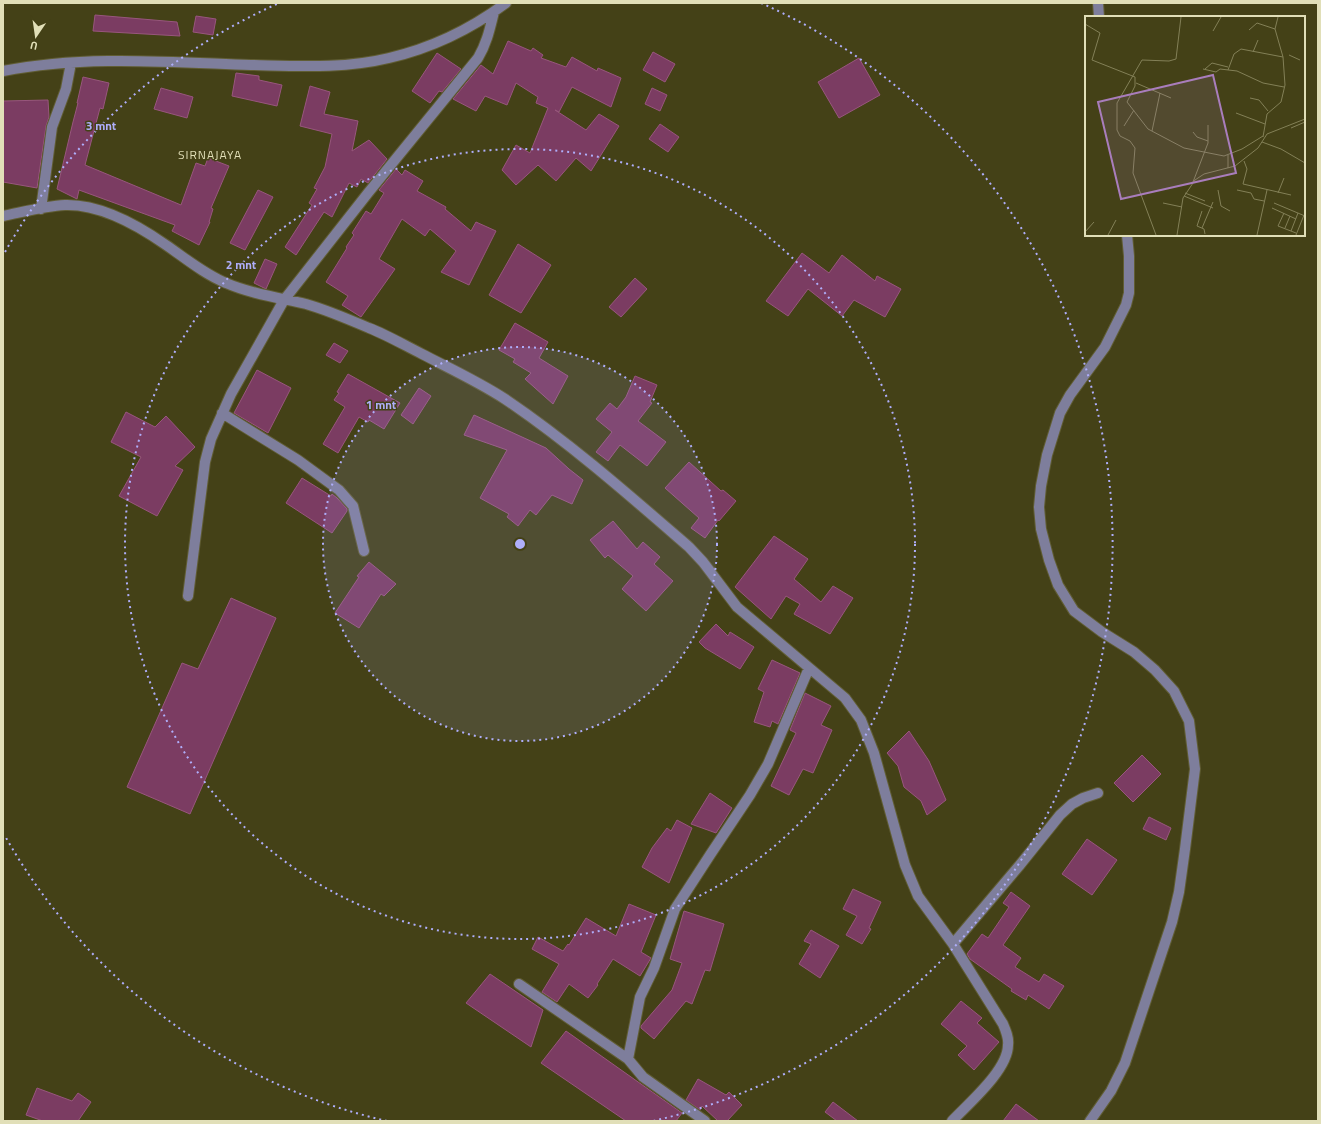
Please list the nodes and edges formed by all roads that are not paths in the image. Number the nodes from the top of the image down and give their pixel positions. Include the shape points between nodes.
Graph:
1 (506, 3) edge
2 (1098, 3) edge
3 (494, 12) junction
4 (1100, 16) edge
5 (71, 63) junction
6 (3, 71) edge
7 (41, 209) junction
8 (3, 216) edge
9 (1127, 236) edge
10 (284, 300) junction
11 (222, 413) junction
12 (364, 551) dead end
13 (188, 596) dead end
14 (809, 668) junction
15 (1098, 793) dead end
16 (953, 944) junction
17 (519, 984) dead end
18 (628, 1059) junction
19 (705, 1121) edge
20 (952, 1121) edge
21 (1090, 1121) edge

1 - 3 street
2 - 4 street
3 - 5 street via 442,41 389,58 353,64 305,67 128,60
3 - 10 street via 488,37 478,58
5 - 6 street
5 - 7 street via 66,89 52,127
7 - 8 street
7 - 10 street via 77,206 116,217 138,227 226,284
9 - 21 street via 1129,286 1126,305 1105,347 1060,413 1047,455 1041,486 1041,529 1048,560 1058,585 1074,611 1139,657 1174,691 1189,721 1195,769 1186,850 1172,922 1125,1063 1112,1091
10 - 11 street
10 - 14 street via 327,311 371,328 503,398 579,453 689,547 737,607
11 - 12 street via 298,460 339,490 353,506
11 - 13 street via 205,462
14 - 16 street via 845,698 861,720 874,753 906,865 918,896
14 - 18 street via 768,764 750,796 675,909 654,968 640,997
15 - 16 street via 1072,804 1060,815
16 - 20 street via 1003,1024 1008,1045 1004,1063 997,1073
17 - 18 street
18 - 19 street via 643,1077

